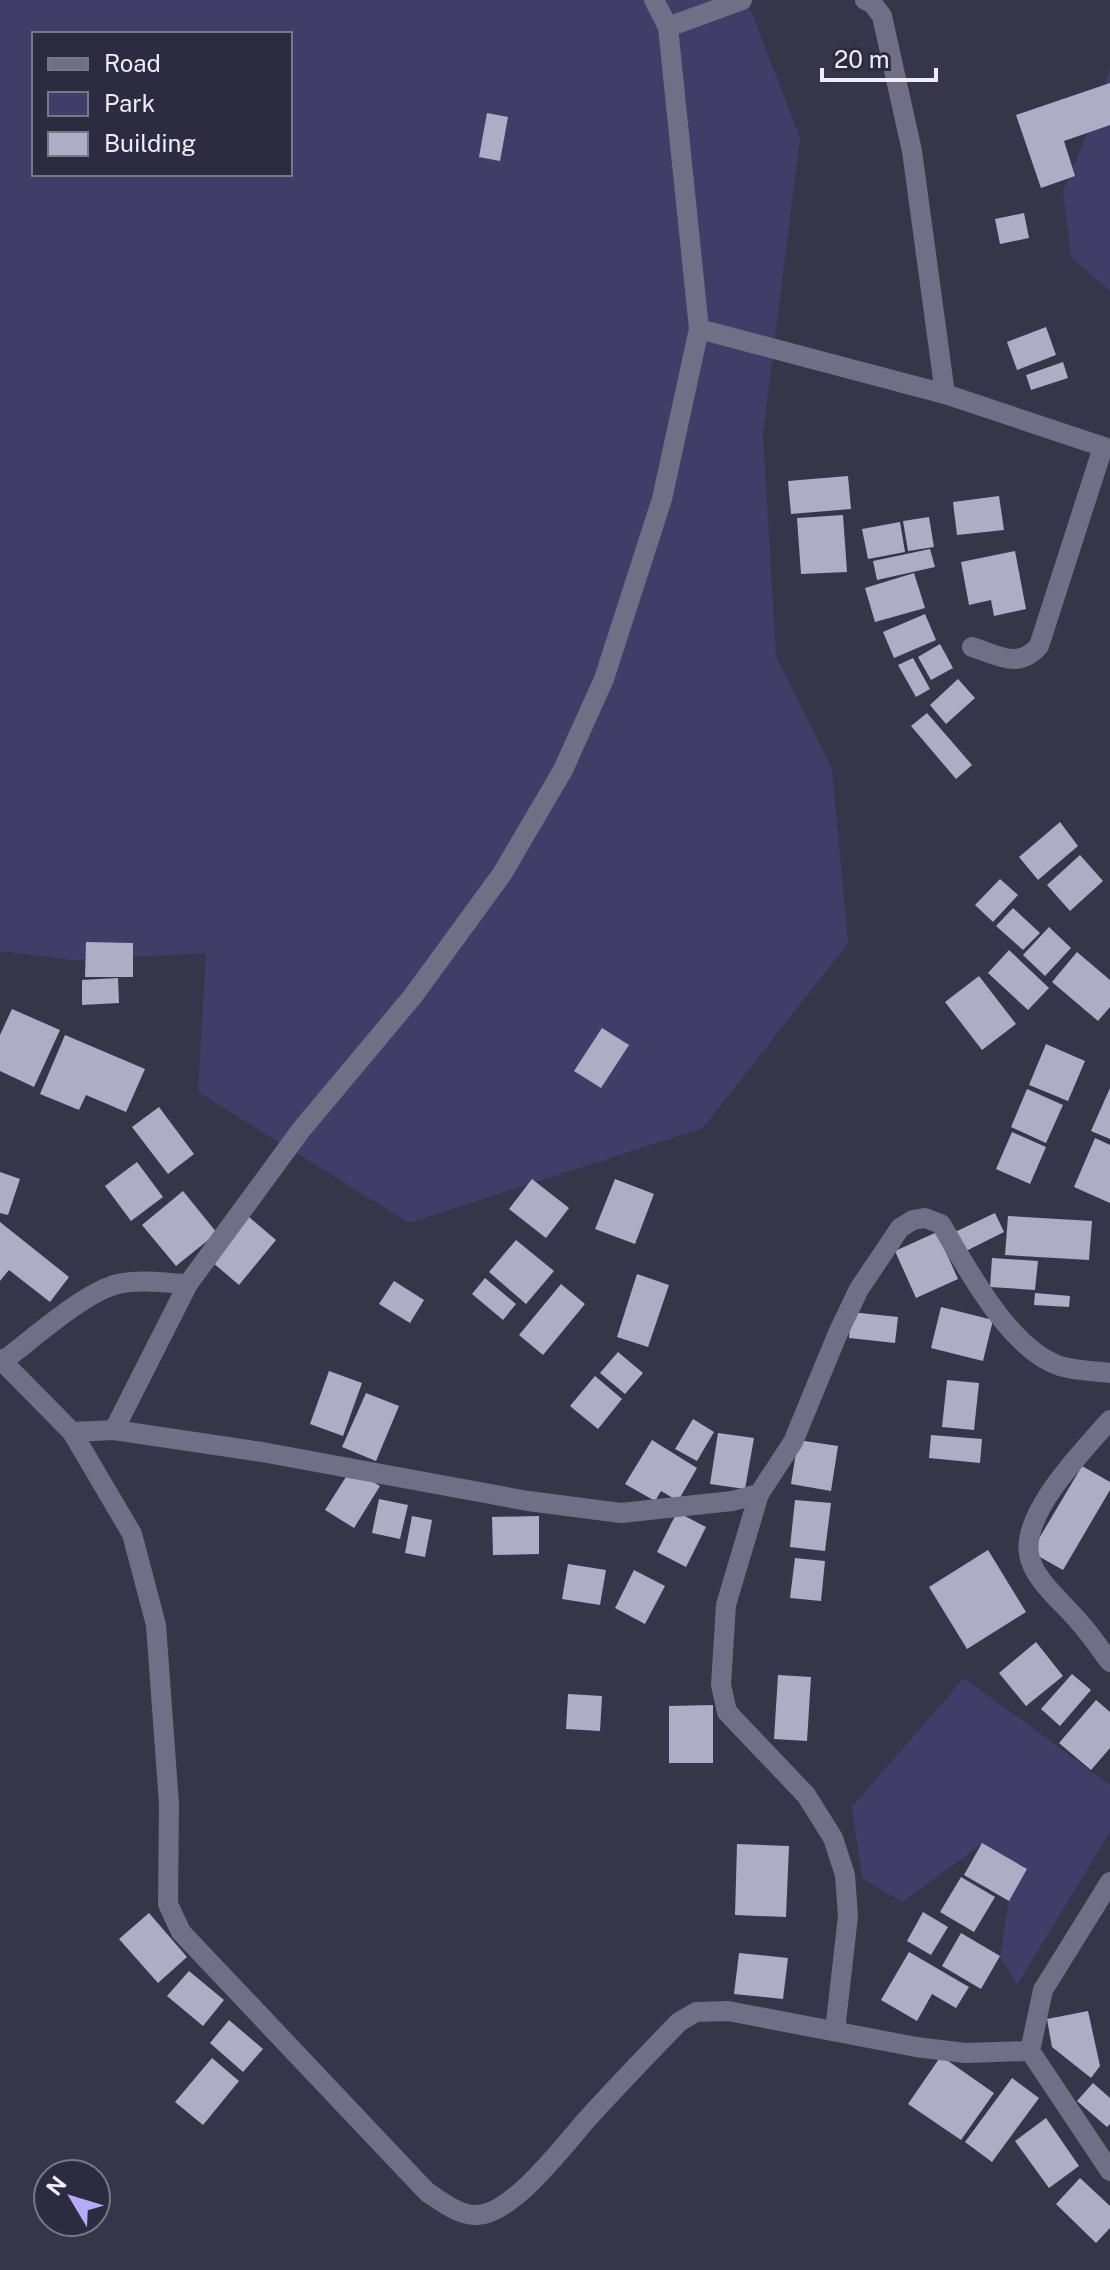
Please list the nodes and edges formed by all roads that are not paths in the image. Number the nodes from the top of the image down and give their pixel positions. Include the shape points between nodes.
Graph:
1 (654, 0) edge
2 (742, 0) edge
3 (865, 0) edge
4 (668, 27) junction
5 (699, 329) junction
6 (945, 394) junction
7 (1106, 448) edge
8 (972, 647) dead end
9 (188, 1284) junction
10 (2, 1360) edge
11 (1110, 1373) edge
12 (1110, 1420) edge
13 (114, 1430) junction
14 (72, 1432) junction
15 (759, 1494) junction
16 (1110, 1662) edge
17 (1110, 1882) edge
18 (835, 2031) junction
19 (1030, 2051) junction
20 (1110, 2171) edge

1 - 4 street
2 - 4 street
3 - 6 street via 882,16 912,151
4 - 5 street
5 - 6 street
5 - 9 street via 662,499 604,679 563,770 502,874 413,996 301,1130
6 - 7 street
7 - 8 street via 1039,646 1021,659
9 - 10 street via 116,1285 91,1296
9 - 13 street
10 - 14 street
11 - 15 street via 1059,1365 1041,1356 995,1313 941,1224 913,1220 900,1228 859,1289 793,1442
12 - 16 street via 1042,1504 1029,1555 1042,1581
13 - 14 street
13 - 15 street via 621,1513
14 - 18 street via 132,1534 156,1625 169,1804 168,1904 174,1921 427,2192 458,2211 494,2211 544,2171 589,2116 679,2022 696,2012 728,2011
15 - 18 street via 726,1605 721,1685 727,1712 806,1795 833,1838 845,1875 848,1916
17 - 19 street via 1043,1990
18 - 19 street via 965,2053
19 - 20 street

